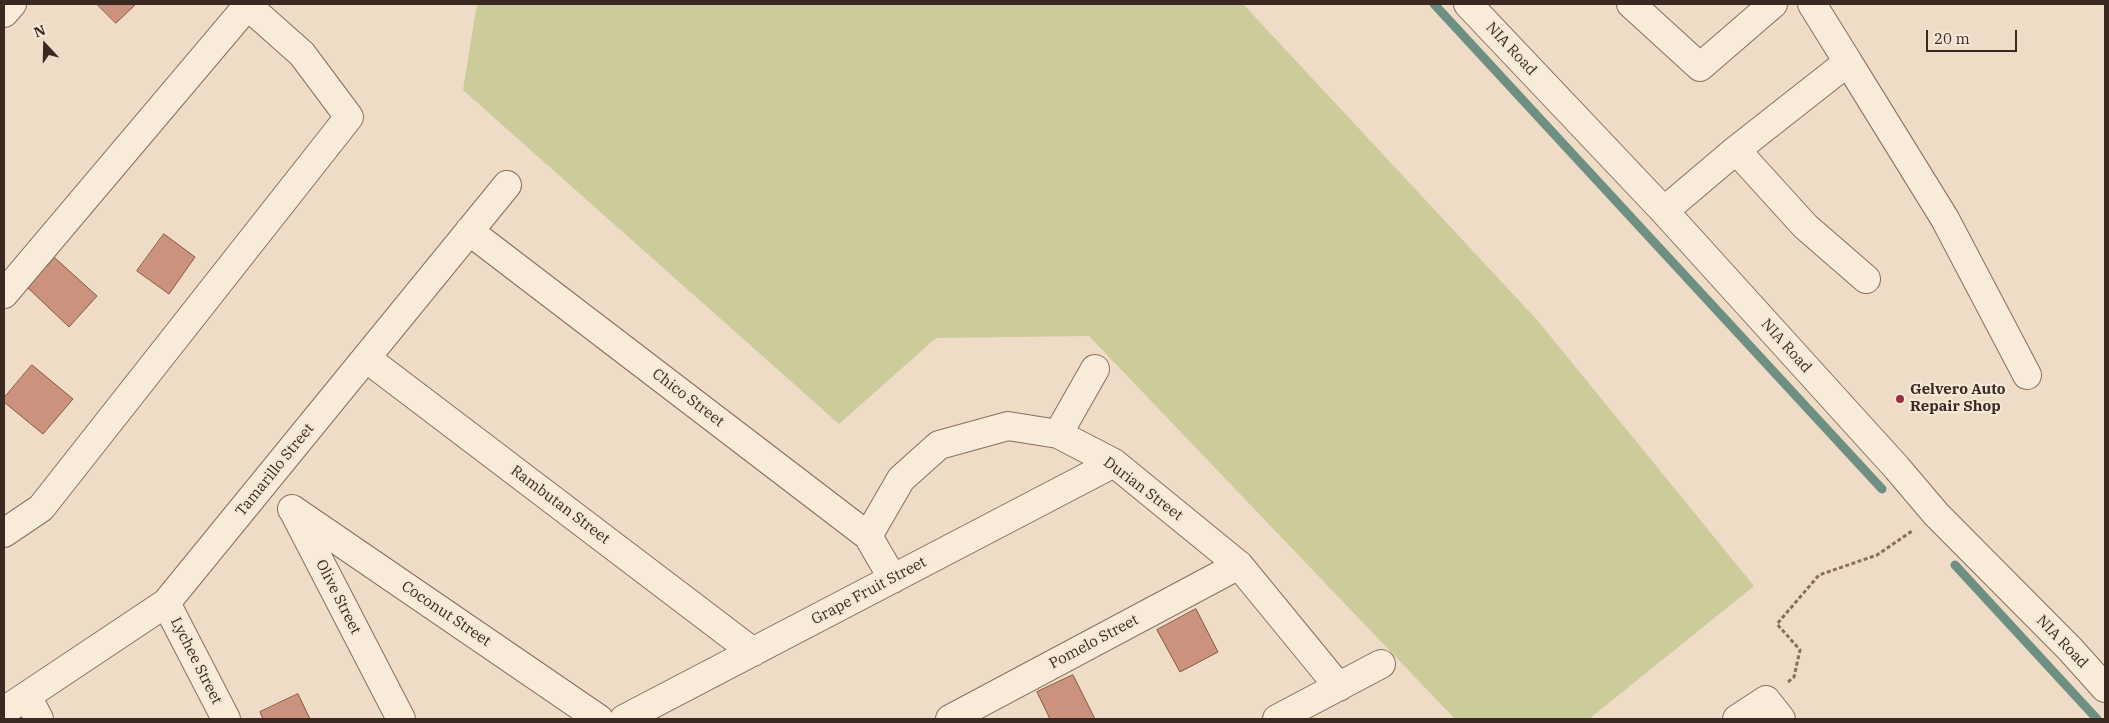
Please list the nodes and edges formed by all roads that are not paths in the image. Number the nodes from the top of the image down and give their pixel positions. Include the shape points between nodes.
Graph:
1 (12, 4) edge
2 (1468, 4) edge
3 (1631, 4) edge
4 (1773, 4) edge
5 (1812, 4) edge
6 (249, 5) edge
7 (4, 13) edge
8 (1848, 62) junction
9 (1736, 150) junction
10 (507, 185) dead end
11 (1664, 211) junction
12 (469, 231) junction
13 (1866, 279) dead end
14 (4, 294) edge
15 (366, 358) junction
16 (1095, 369) dead end
17 (2027, 375) dead end
18 (1058, 434) junction
19 (1114, 463) junction
20 (268, 478) junction
21 (292, 509) junction
22 (4, 533) edge
23 (868, 536) junction
24 (1239, 565) junction
25 (893, 579) junction
26 (166, 603) junction
27 (754, 652) junction
28 (1381, 664) dead end
29 (1338, 686) junction
30 (2105, 688) edge
31 (27, 696) junction
32 (1774, 710) edge
33 (4, 711) edge
34 (39, 719) edge
35 (226, 719) edge
36 (401, 719) edge
37 (599, 719) edge
38 (624, 719) edge
39 (950, 719) edge
40 (1277, 719) edge
41 (1737, 719) edge

1 - 7 street
2 - 11 street, NIA Road
3 - 4 street via 1700,67
5 - 8 street
6 - 14 street
6 - 22 street via 302,54 350,117 42,508
8 - 9 street
8 - 17 street via 1945,219
9 - 11 street
9 - 13 street via 1805,226
10 - 12 street, Tamarillo Street
11 - 30 street, NIA Road via 1936,514
12 - 15 street, Tamarillo Street
12 - 23 street, Chico Street
15 - 20 street, Tamarillo Street
15 - 27 street, Rambutan Street
16 - 18 street
18 - 19 street, Durian Street
18 - 23 street, Durian Street via 1008,426 939,445 901,479
19 - 24 street, Durian Street
19 - 25 street, Grape Fruit Street
20 - 21 street, Olive Street
20 - 26 street, Tamarillo Street
21 - 36 street, Olive Street
21 - 37 street, Coconut Street
23 - 25 street, Chico Street
24 - 29 street, Durian Street
24 - 39 street, Pomelo Street
25 - 27 street, Grape Fruit Street
26 - 31 street, Tamarillo Street
26 - 35 street, Lychee Street
27 - 38 street, Grape Fruit Street
28 - 29 street
29 - 40 street
31 - 33 street, Tamarillo Street
31 - 34 street
32 - 41 street

